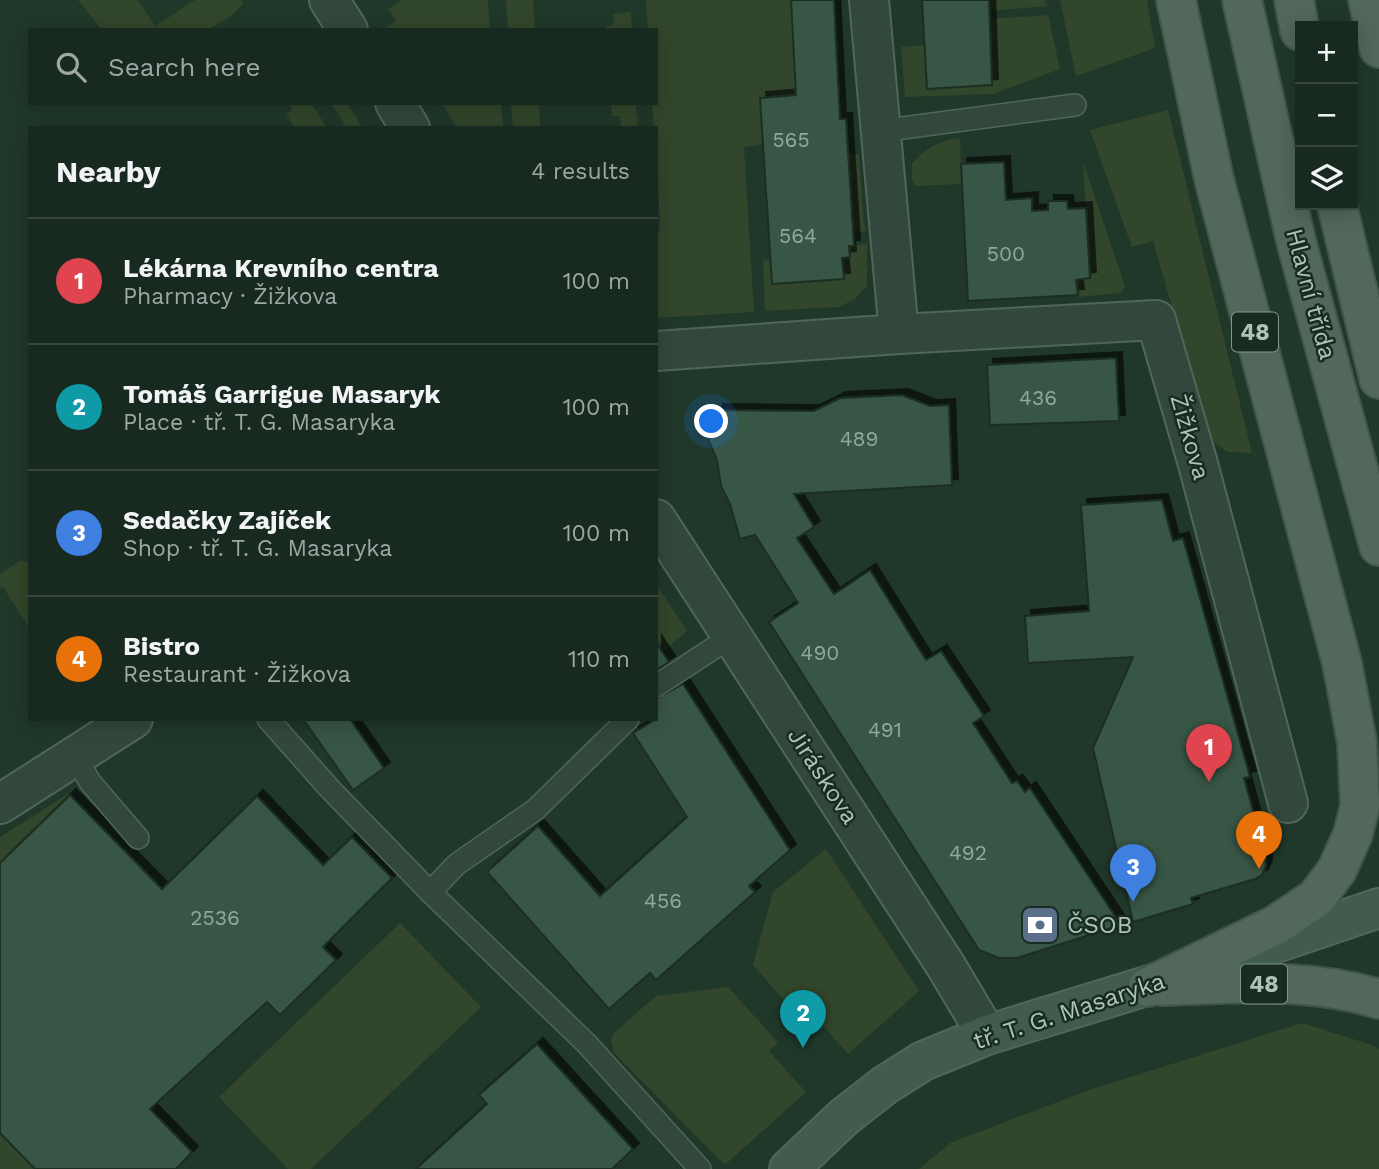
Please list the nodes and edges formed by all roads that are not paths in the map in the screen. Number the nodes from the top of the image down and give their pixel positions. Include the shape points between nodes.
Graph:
1 (329, 0) edge
2 (869, 0) edge
3 (1176, 0) edge
4 (1242, 0) edge
5 (1294, 0) edge
6 (1368, 0) edge
7 (1298, 21) edge
8 (347, 28) edge
9 (1379, 48) edge
10 (395, 105) edge
11 (1075, 105) dead end
12 (409, 126) edge
13 (880, 131) junction
14 (1338, 210) edge
15 (899, 334) junction
16 (658, 351) edge
17 (1379, 379) edge
18 (658, 522) edge
19 (1379, 546) edge
20 (732, 636) junction
21 (1342, 663) junction
22 (658, 685) edge
23 (130, 721) edge
24 (270, 721) edge
25 (626, 721) edge
26 (75, 756) junction
27 (1379, 758) edge
28 (1288, 803) dead end
29 (0, 804) edge
30 (138, 838) dead end
31 (430, 892) junction
32 (1379, 908) edge
33 (1148, 987) junction
34 (1379, 999) edge
35 (987, 1035) junction
36 (701, 1169) edge
37 (789, 1169) edge

1 - 8 street
2 - 13 street
3 - 21 main road, 48 via 1214,179
4 - 19 main road, Hlavní třída / 48 via 1296,241
5 - 7 main road
6 - 9 main road
10 - 12 street
11 - 13 lane
13 - 15 street
14 - 17 main road
15 - 16 street, Žižkova
15 - 28 street, Žižkova via 1156,320
18 - 20 street, Jiráskova
20 - 22 lane
20 - 35 street, Jiráskova
21 - 27 main road, 48
21 - 33 main road, 48 via 1357,742 1360,806 1337,870 1316,898 1276,925
23 - 26 street
24 - 31 lane
25 - 31 lane via 535,810 457,864
26 - 29 street
26 - 30 lane via 90,782
31 - 36 lane via 587,1044
32 - 33 street, tř. T. G. Masaryka
33 - 34 main road, 48 via 1313,984
33 - 35 street, tř. T. G. Masaryka
35 - 37 street, tř. T. G. Masaryka via 923,1061 885,1085

